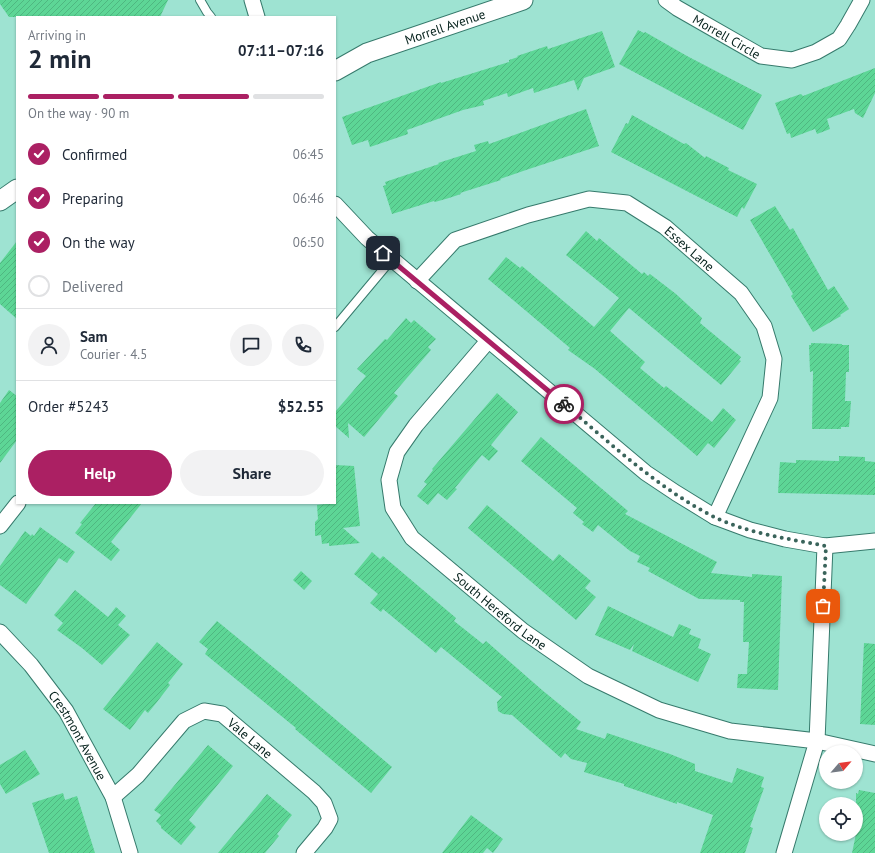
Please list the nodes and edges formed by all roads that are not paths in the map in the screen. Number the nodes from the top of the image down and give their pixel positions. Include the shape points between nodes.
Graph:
1 (200, 0) edge
2 (252, 0) edge
3 (523, 0) edge
4 (666, 0) edge
5 (862, 0) edge
6 (210, 16) edge
7 (257, 16) edge
8 (367, 53) junction
9 (336, 56) edge
10 (336, 70) edge
11 (16, 190) edge
12 (0, 201) edge
13 (336, 205) edge
14 (391, 260) junction
15 (417, 281) junction
16 (336, 326) edge
17 (488, 341) junction
18 (17, 504) edge
19 (715, 517) junction
20 (0, 526) edge
21 (875, 541) edge
22 (826, 546) junction
23 (0, 632) edge
24 (817, 741) junction
25 (875, 754) edge
26 (113, 797) junction
27 (130, 853) edge
28 (304, 853) edge
29 (784, 853) edge

1 - 6 lane
2 - 7 street
3 - 8 street, Morrell Avenue
4 - 5 street, Morrell Circle via 761,56 792,60 816,52 839,39
8 - 9 street, Morrell Avenue
8 - 10 street, Morrell Avenue
11 - 12 street
13 - 14 street
14 - 15 street
14 - 16 lane
15 - 17 street
15 - 19 street, Essex Lane via 455,240 528,215 589,199 627,203 665,227 741,293 764,326 774,359 770,398
17 - 19 street via 646,473
17 - 24 street, South Hereford Lane via 416,425 397,452 390,480 393,508 412,538 523,632 588,676 659,710 730,731
18 - 20 street
19 - 22 street via 750,530
21 - 22 street
22 - 24 street
23 - 26 street, Crestmont Avenue via 31,665 66,711
24 - 25 street, South Hereford Lane
24 - 29 street
26 - 27 street, Crestmont Avenue
26 - 28 street, Vale Lane via 138,775 184,721 204,711 222,714 324,803 330,819

